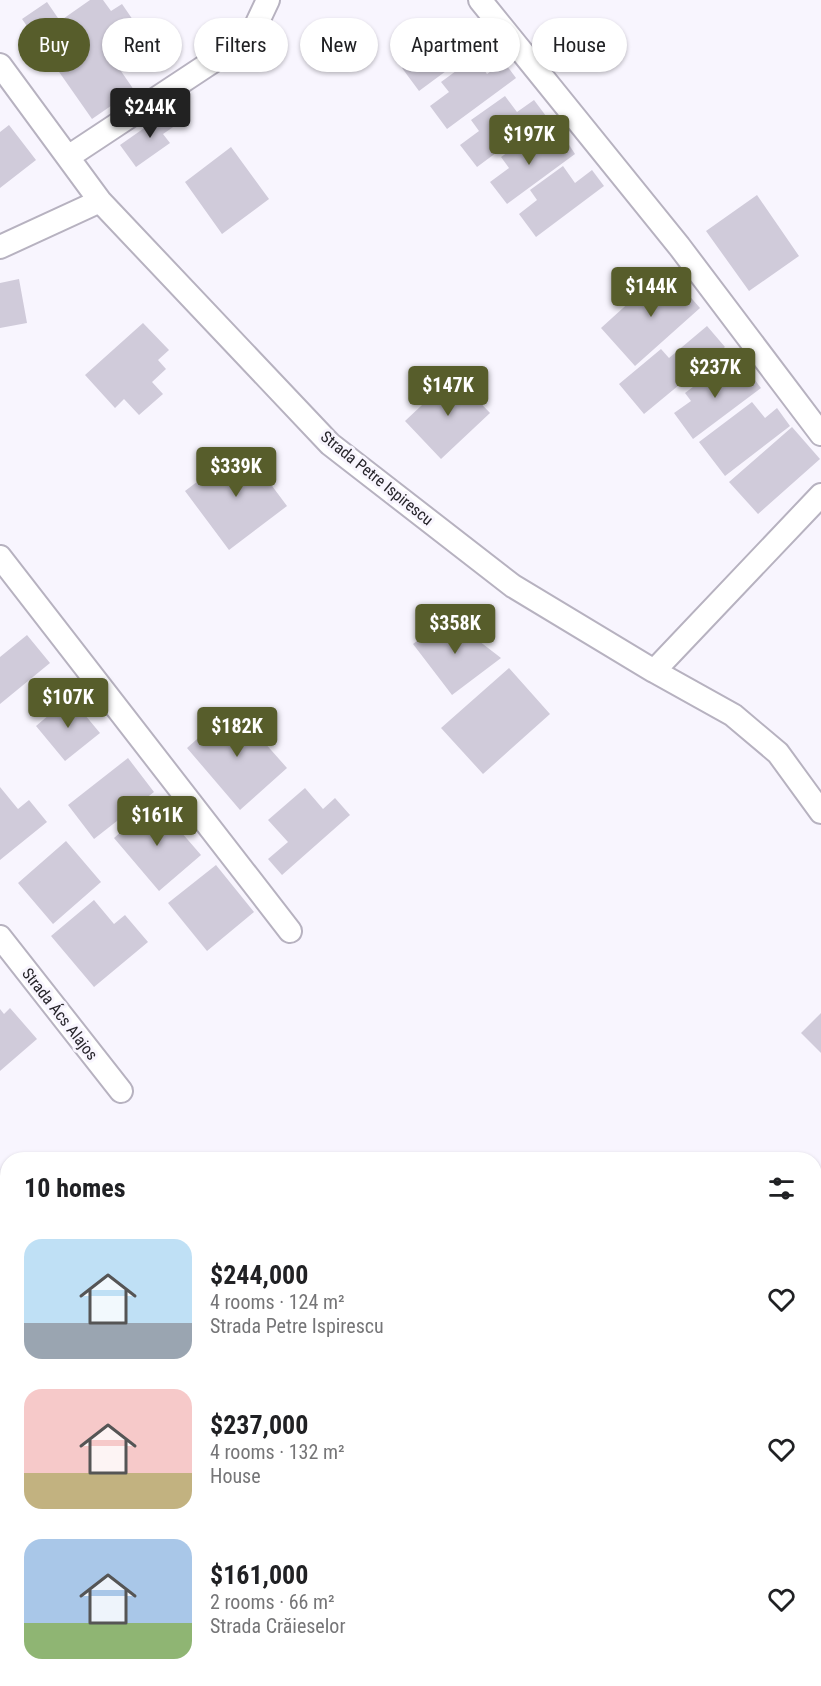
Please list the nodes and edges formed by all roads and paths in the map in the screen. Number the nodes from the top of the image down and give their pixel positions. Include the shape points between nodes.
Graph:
1 (268, 0) edge
2 (480, 0) edge
3 (0, 65) edge
4 (68, 157) junction
5 (100, 201) junction
6 (0, 247) edge
7 (821, 434) edge
8 (821, 495) edge
9 (0, 557) edge
10 (654, 671) junction
11 (821, 812) edge
12 (290, 931) dead end
13 (0, 938) edge
14 (121, 1091) dead end

1 - 4 street via 251,36
2 - 7 street via 679,246
3 - 4 street, Strada Petre Ispirescu
4 - 5 street, Strada Petre Ispirescu
5 - 6 street
5 - 10 street, Strada Petre Ispirescu via 330,444 513,586
8 - 10 street
9 - 12 street
10 - 11 street, Strada Petre Ispirescu via 733,715 778,753
13 - 14 street, Strada Ács Alajos

